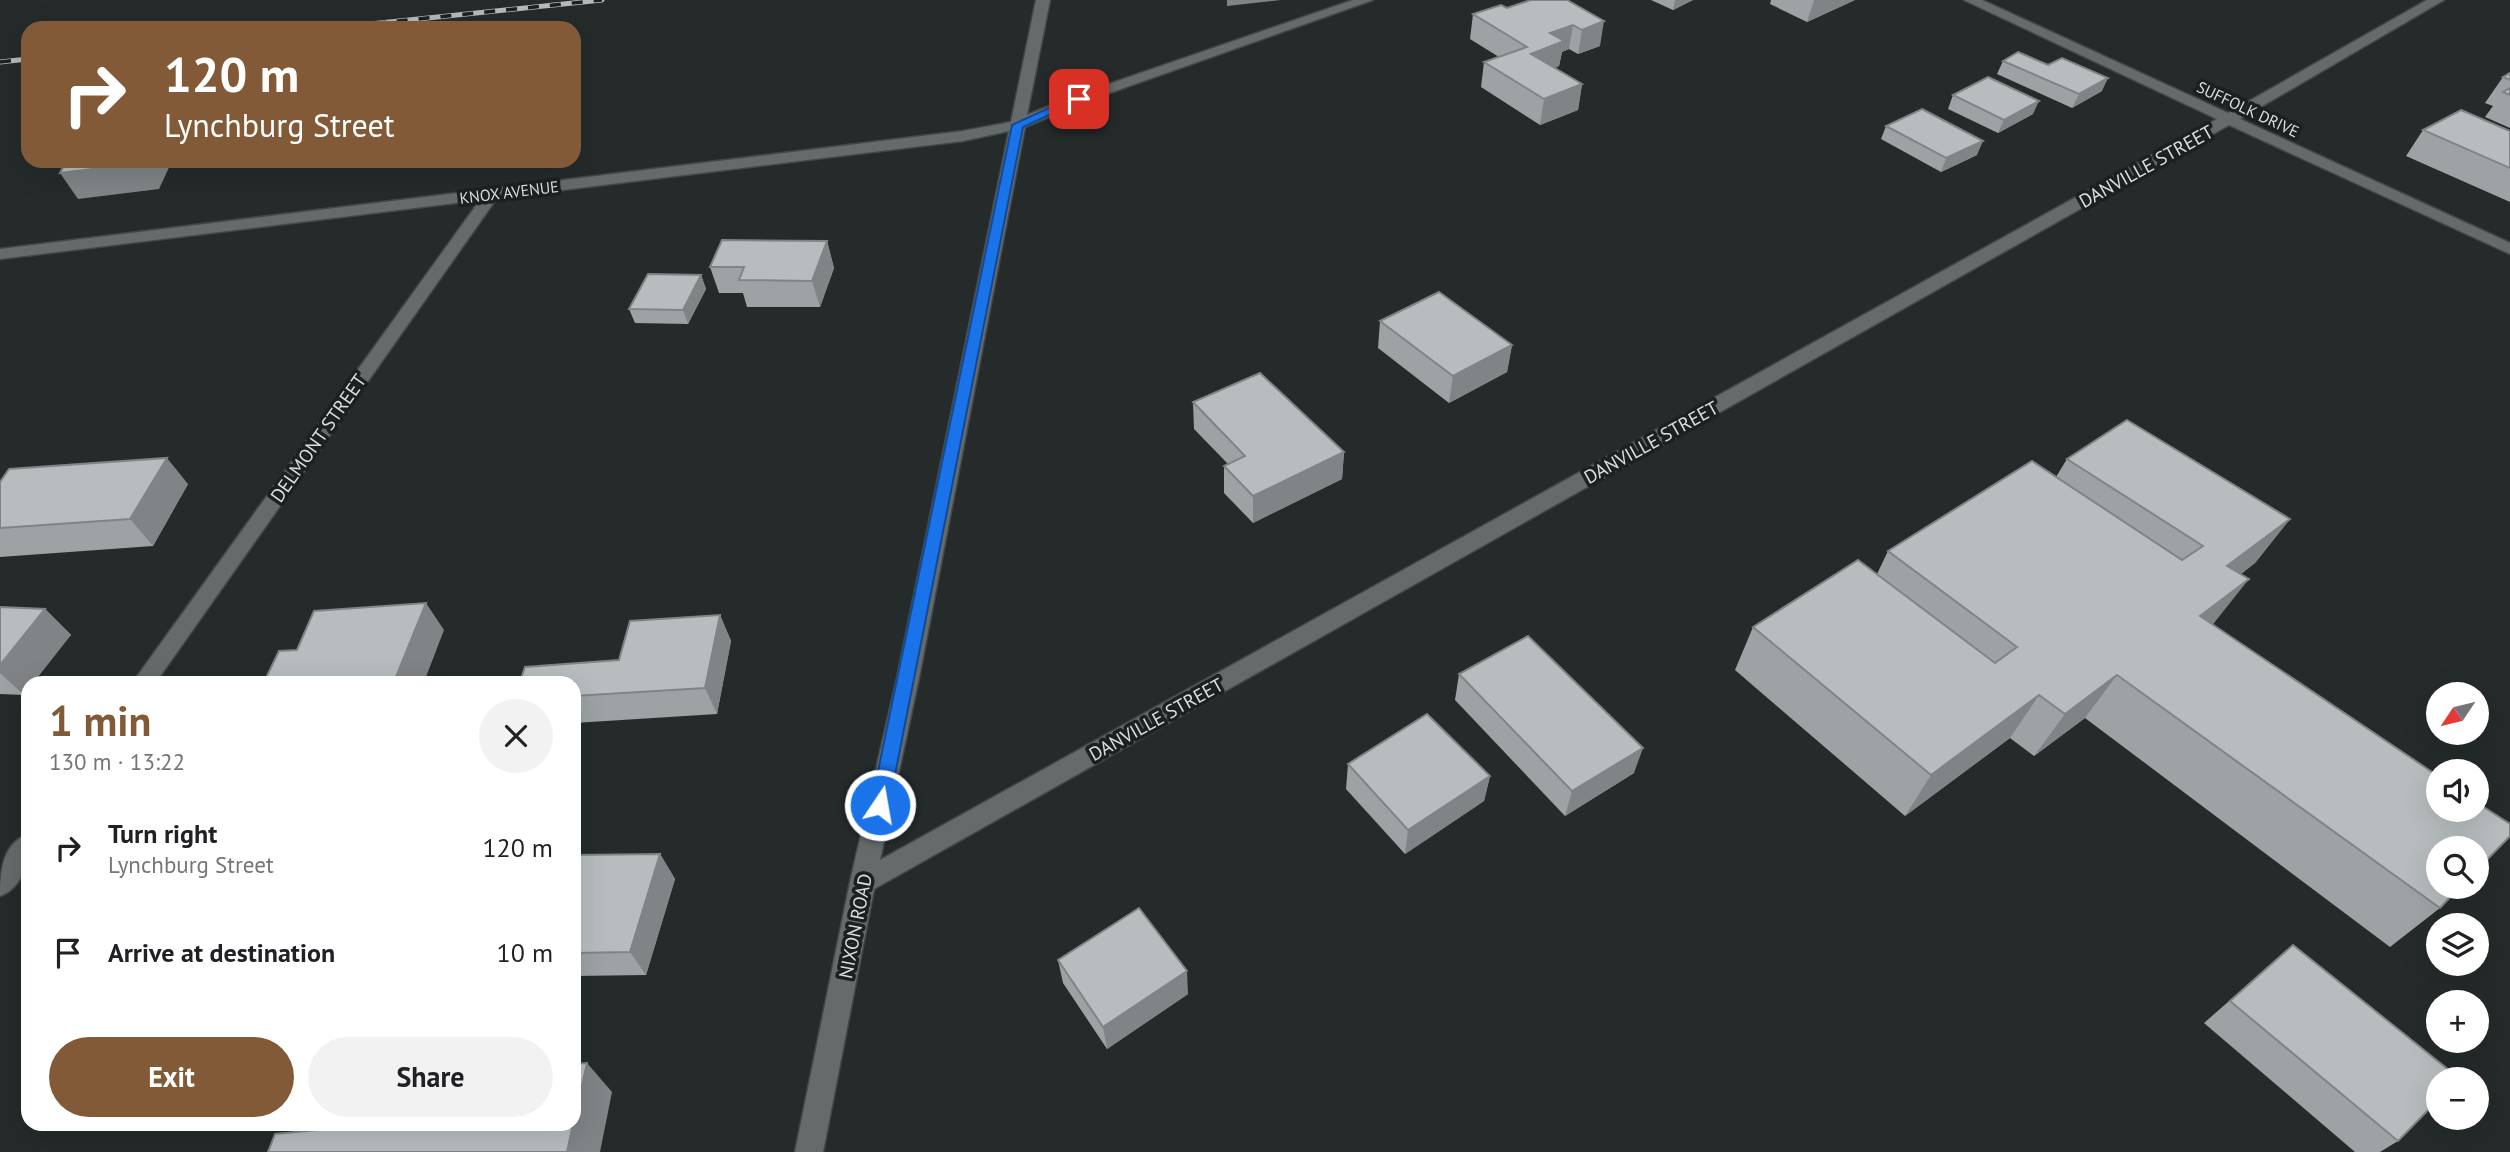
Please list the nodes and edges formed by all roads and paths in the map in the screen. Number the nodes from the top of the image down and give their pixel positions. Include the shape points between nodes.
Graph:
1 (1043, 0) edge
2 (1366, 0) edge
3 (1971, 0) edge
4 (2437, 0) edge
5 (2229, 119) junction
6 (1017, 125) junction
7 (492, 194) junction
8 (2510, 249) edge
9 (0, 254) edge
10 (148, 676) edge
11 (21, 855) edge
12 (863, 882) junction
13 (0, 885) edge
14 (809, 1152) edge

1 - 6 street, NIXON ROAD
2 - 6 street, KNOX AVENUE via 1079,99
3 - 5 street, SUFFOLK DRIVE
4 - 5 street, DANVILLE STREET
5 - 8 street, SUFFOLK DRIVE
5 - 12 street, DANVILLE STREET
6 - 7 street, KNOX AVENUE via 963,136
6 - 12 street, NIXON ROAD via 911,664
7 - 9 street, KNOX AVENUE
7 - 10 street, DELMONT STREET
11 - 13 street
12 - 14 street, NIXON ROAD

